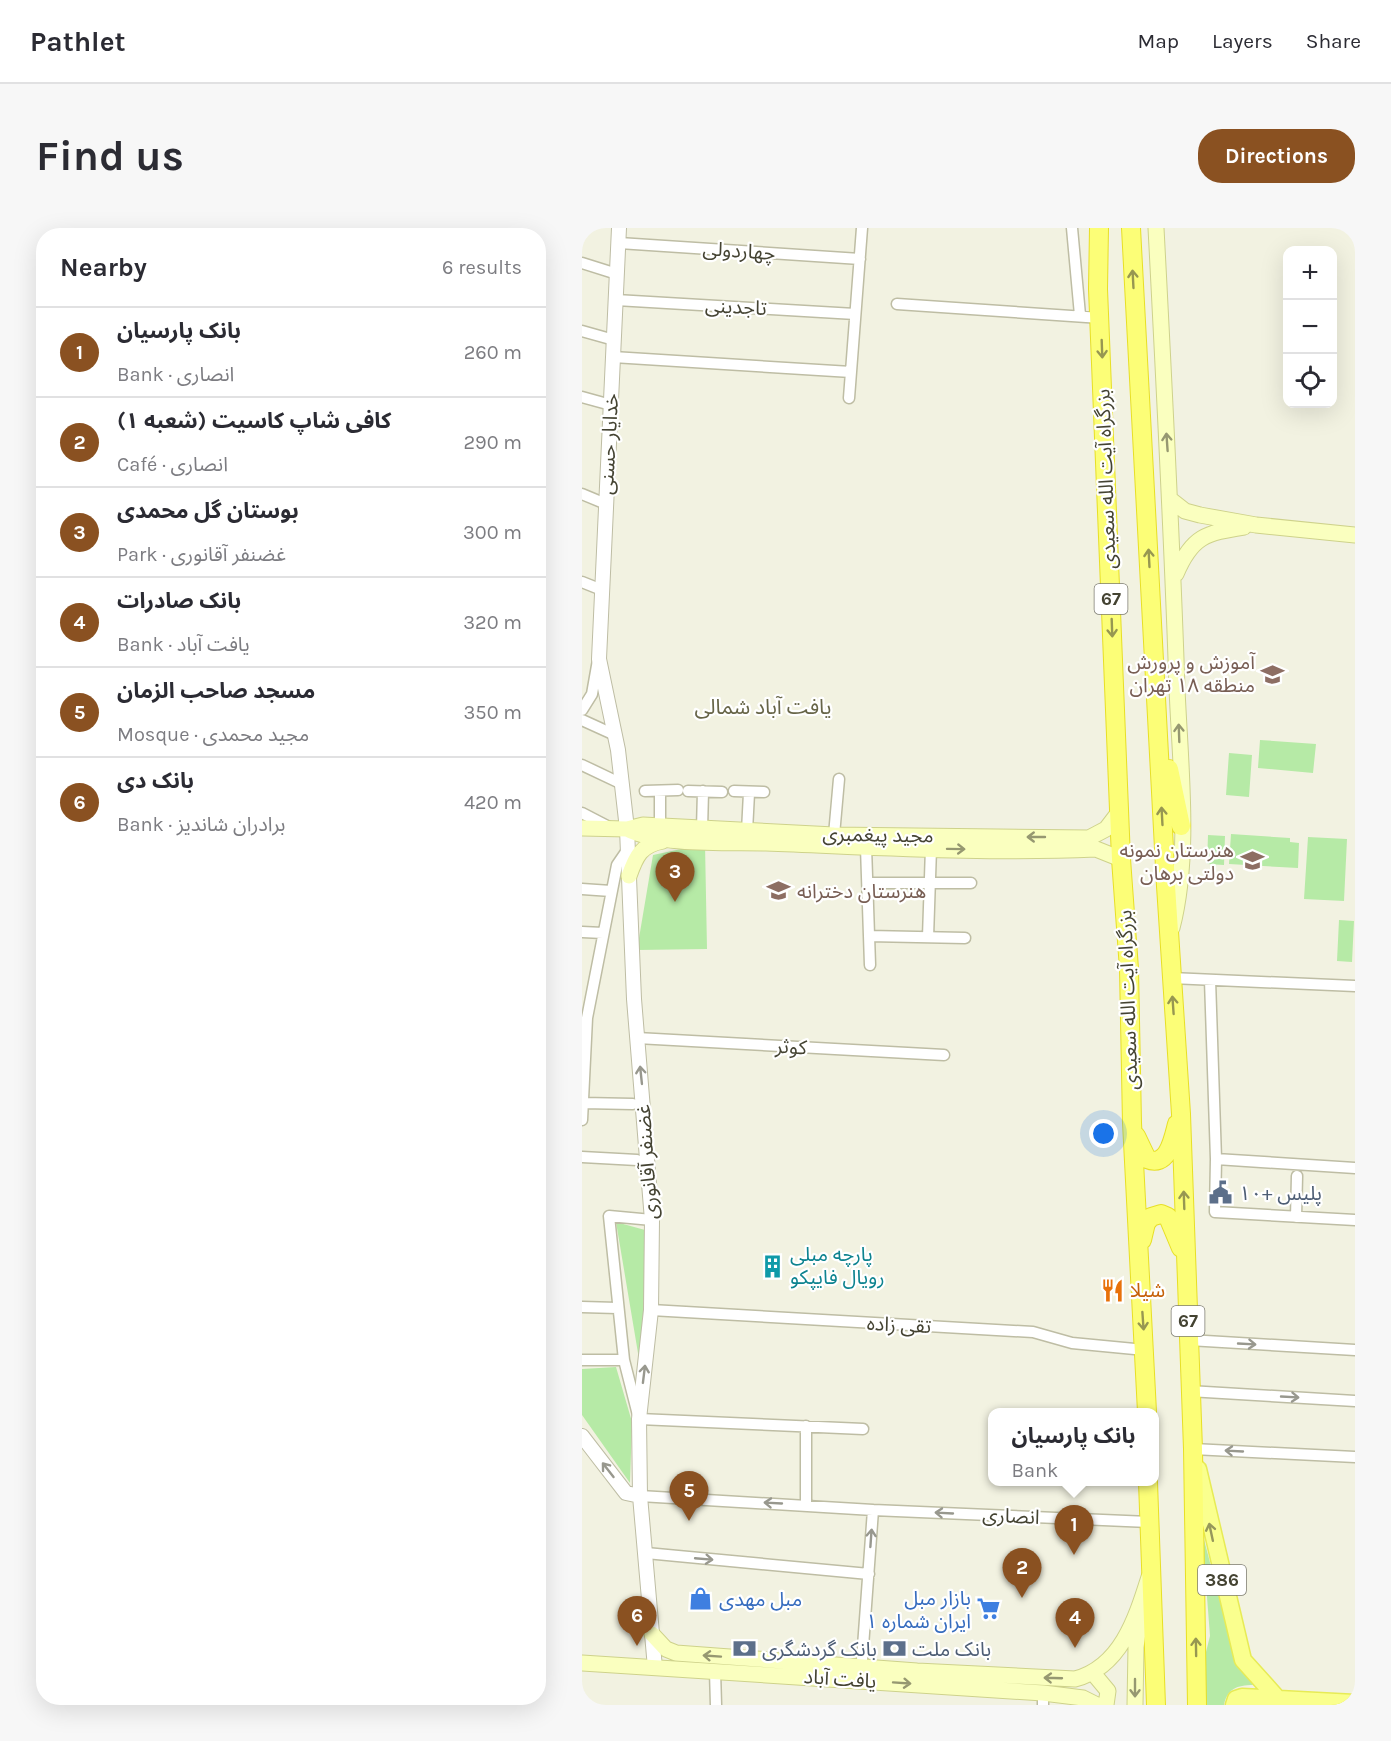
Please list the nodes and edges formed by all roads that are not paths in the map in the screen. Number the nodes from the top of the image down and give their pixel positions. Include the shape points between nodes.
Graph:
1 (619, 228) edge
2 (862, 228) edge
3 (1072, 228) edge
4 (1089, 228) edge
5 (1099, 228) edge
6 (1131, 228) edge
7 (1156, 228) edge
8 (619, 243) junction
9 (860, 259) junction
10 (582, 263) edge
11 (617, 274) junction
12 (1098, 290) junction
13 (616, 300) junction
14 (897, 304) dead end
15 (855, 314) junction
16 (1080, 315) junction
17 (1101, 318) junction
18 (582, 331) edge
19 (614, 340) junction
20 (613, 357) junction
21 (851, 372) junction
22 (582, 397) edge
23 (849, 398) dead end
24 (611, 405) junction
25 (582, 494) edge
26 (1171, 500) junction
27 (606, 504) junction
28 (1256, 525) junction
29 (1355, 535) edge
30 (1174, 579) junction
31 (582, 582) edge
32 (602, 590) junction
33 (598, 659) junction
34 (582, 710) edge
35 (582, 720) edge
36 (1158, 721) junction
37 (615, 735) junction
38 (582, 765) edge
39 (839, 779) dead end
40 (622, 784) junction
41 (645, 791) dead end
42 (660, 791) junction
43 (703, 791) junction
44 (734, 791) dead end
45 (722, 792) dead end
46 (764, 792) dead end
47 (749, 793) junction
48 (1119, 812) junction
49 (582, 813) edge
50 (660, 826) junction
51 (1181, 826) junction
52 (582, 828) edge
53 (619, 829) junction
54 (702, 829) junction
55 (747, 831) junction
56 (834, 835) junction
57 (675, 839) junction
58 (866, 841) junction
59 (1090, 843) junction
60 (931, 848) junction
61 (628, 849) junction
62 (1121, 859) junction
63 (629, 876) junction
64 (868, 882) junction
65 (930, 883) junction
66 (971, 883) dead end
67 (582, 890) edge
68 (611, 891) junction
69 (582, 932) edge
70 (603, 933) junction
71 (869, 936) junction
72 (928, 937) junction
73 (1170, 937) junction
74 (965, 938) dead end
75 (870, 965) dead end
76 (1171, 978) junction
77 (582, 980) edge
78 (594, 980) junction
79 (1210, 980) junction
80 (1355, 986) edge
81 (585, 1018) edge
82 (637, 1038) junction
83 (944, 1055) dead end
84 (583, 1056) edge
85 (583, 1090) edge
86 (583, 1103) edge
87 (633, 1104) dead end
88 (1181, 1114) junction
89 (582, 1120) edge
90 (1132, 1123) junction
91 (582, 1157) edge
92 (1216, 1159) junction
93 (638, 1160) dead end
94 (1355, 1168) edge
95 (1297, 1176) dead end
96 (1296, 1217) junction
97 (652, 1220) junction
98 (1355, 1220) edge
99 (1139, 1259) junction
100 (1187, 1264) junction
101 (582, 1308) edge
102 (617, 1308) junction
103 (651, 1310) junction
104 (1189, 1340) junction
105 (1145, 1350) junction
106 (1355, 1350) edge
107 (582, 1360) edge
108 (624, 1360) junction
109 (1189, 1391) junction
110 (1355, 1401) edge
111 (1147, 1408) edge
112 (639, 1419) junction
113 (806, 1426) junction
114 (863, 1429) dead end
115 (582, 1436) edge
116 (1193, 1449) junction
117 (1355, 1457) edge
118 (1148, 1486) edge
119 (640, 1496) junction
120 (806, 1505) junction
121 (873, 1510) junction
122 (1149, 1522) junction
123 (646, 1553) junction
124 (1151, 1568) junction
125 (868, 1574) junction
126 (652, 1634) junction
127 (582, 1663) edge
128 (655, 1668) junction
129 (715, 1671) junction
130 (1093, 1673) junction
131 (861, 1674) junction
132 (1043, 1699) edge
133 (1278, 1699) junction
134 (1355, 1703) edge
135 (716, 1705) edge
136 (1097, 1705) edge
137 (1106, 1705) edge
138 (1135, 1705) edge
139 (1156, 1705) edge
140 (1197, 1705) edge
141 (1233, 1705) edge

1 - 8 street, خدایار حسنی
2 - 9 street
3 - 16 street
4 - 12 main road
5 - 12 highway, بزرگراه آیت الله سعیدی / 67
36 -> 6 highway, بزرگراه آیت الله سعیدی / 67
26 -> 7 main road, بزرگراه آیت الله سعیدی
8 - 9 street, چهاردولی
8 - 11 street, خدایار حسنی
9 - 15 street
10 - 11 street
11 - 13 street, خدایار حسنی
12 - 17 highway, بزرگراه آیت الله سعیدی / 67
13 - 15 street, تاجدینی
13 - 19 street, خدایار حسنی
14 - 16 street
15 - 21 street
16 - 17 street
17 -> 48 highway, بزرگراه آیت الله سعیدی / 67
18 - 19 street
19 - 20 street, خدایار حسنی
20 - 21 street
20 - 24 street, خدایار حسنی
21 - 23 street
22 - 24 street
24 - 27 street, خدایار حسنی
25 - 27 street
26 - 28 main road via 1185,511
26 - 30 main road, بزرگراه آیت الله سعیدی
27 - 32 street, خدایار حسنی
28 - 29 main road
28 - 30 main road via 1198,539 1183,556
51 -> 30 main road, بزرگراه آیت الله سعیدی
31 - 32 street
32 - 33 street, خدایار حسنی
33 - 34 street, خدایار حسنی via 592,694
33 - 37 street, خدایار حسنی
35 - 37 street
36 - 51 highway
73 -> 36 highway, بزرگراه آیت الله سعیدی / 67
37 - 40 street, خدایار حسنی
38 - 40 street
39 - 56 street
40 - 53 street, خدایار حسنی
41 - 42 street
42 - 43 street
42 - 50 street
43 - 45 street
43 - 54 street
44 - 47 street
46 - 47 street
47 - 55 street
48 - 59 main road
48 - 62 highway, بزرگراه آیت الله سعیدی / 67
49 - 53 street
50 - 53 main road, مجید پیغمبری
50 - 54 main road, مجید پیغمبری
51 - 73 main road, بزرگراه آیت الله سعیدی via 1180,896
52 - 53 main road, مجید پیغمبری
53 - 57 main road, مجید پیغمبری via 642,837
53 - 61 street, غضنفر آقانوری
54 - 55 main road, مجید پیغمبری
55 - 56 main road, مجید پیغمبری
56 - 58 main road, مجید پیغمبری
57 - 58 main road, مجید پیغمبری
57 - 63 main road via 646,846 637,854
59 -> 58 main road, مجید پیغمبری
58 - 60 main road, مجید پیغمبری
58 - 64 street
60 -> 59 main road, مجید پیغمبری via 1068,850
59 - 62 main road
60 - 65 street
61 - 63 street, غضنفر آقانوری
61 - 68 street via 617,865
62 - 90 highway, بزرگراه آیت الله سعیدی / 67 via 1129,969
63 - 82 street, غضنفر آقانوری
64 - 65 street
64 - 71 street
65 - 66 street
65 - 72 street
67 - 68 street
68 - 70 street
69 - 70 street
70 - 78 street
71 - 72 street
71 - 75 street
72 - 74 street
73 - 76 highway, بزرگراه آیت الله سعیدی / 67
76 - 79 street
88 -> 76 highway, بزرگراه آیت الله سعیدی / 67
77 - 78 street
78 - 81 street
79 - 80 street
79 - 92 street
81 - 84 street
82 - 83 street, کوثر
97 -> 82 street, غضنفر آقانوری
84 - 85 street
85 - 86 street
86 - 87 street
86 - 89 street
88 - 90 highway via 1169,1148 1158,1161 1143,1154
100 -> 88 highway, بزرگراه آیت الله سعیدی / 67
90 - 99 highway, بزرگراه آیت الله سعیدی / 67
91 - 93 street
92 - 94 street
92 - 96 street via 1215,1212
95 - 96 street
96 - 98 street
97 - 102 street via 609,1216
97 - 103 street, غضنفر آقانوری
99 - 100 highway via 1146,1223 1150,1217 1161,1214 1173,1226
99 -> 105 highway, بزرگراه آیت الله سعیدی / 67
100 - 104 highway, بزرگراه آیت الله سعیدی / 67
101 - 102 street
102 - 108 street
103 - 105 street, تقی زاده via 1033,1332 1072,1343
112 -> 103 street, غضنفر آقانوری
104 -> 106 street
104 - 109 highway, بزرگراه آیت الله سعیدی / 67
105 - 111 highway, بزرگراه آیت الله سعیدی / 67
107 - 108 street
108 - 112 street
109 -> 110 street
109 - 116 highway, بزرگراه آیت الله سعیدی / 67
112 - 113 street
112 - 119 street, غضنفر آقانوری
113 - 114 street
113 - 120 street
119 -> 115 street via 626,1493
117 -> 116 street
133 -> 116 main road, 386 via 1243,1660
140 -> 116 highway, بزرگراه آیت الله سعیدی / 67
118 - 122 highway
120 -> 119 street, انصاری
119 - 123 street, غضنفر آقانوری
120 - 121 street, انصاری
122 -> 121 street, انصاری
125 -> 121 street
122 - 124 highway
123 -> 125 street
123 - 126 street, غضنفر آقانوری
124 - 130 main road via 1131,1627 1110,1659
124 -> 138 main road via 1136,1634
124 - 139 highway
125 - 131 street
126 - 128 street, غضنفر آقانوری
131 -> 126 main road via 676,1653 666,1649
127 - 128 main road, یافت آباد
128 - 129 main road, یافت آباد
129 - 131 main road, یافت آباد
129 - 135 street
130 -> 131 main road via 1075,1679
130 - 137 main road via 1108,1691
131 -> 132 main road, یافت آباد
132 - 136 main road, یافت آباد via 1083,1698
133 - 134 main road
133 - 141 main road via 1242,1696

